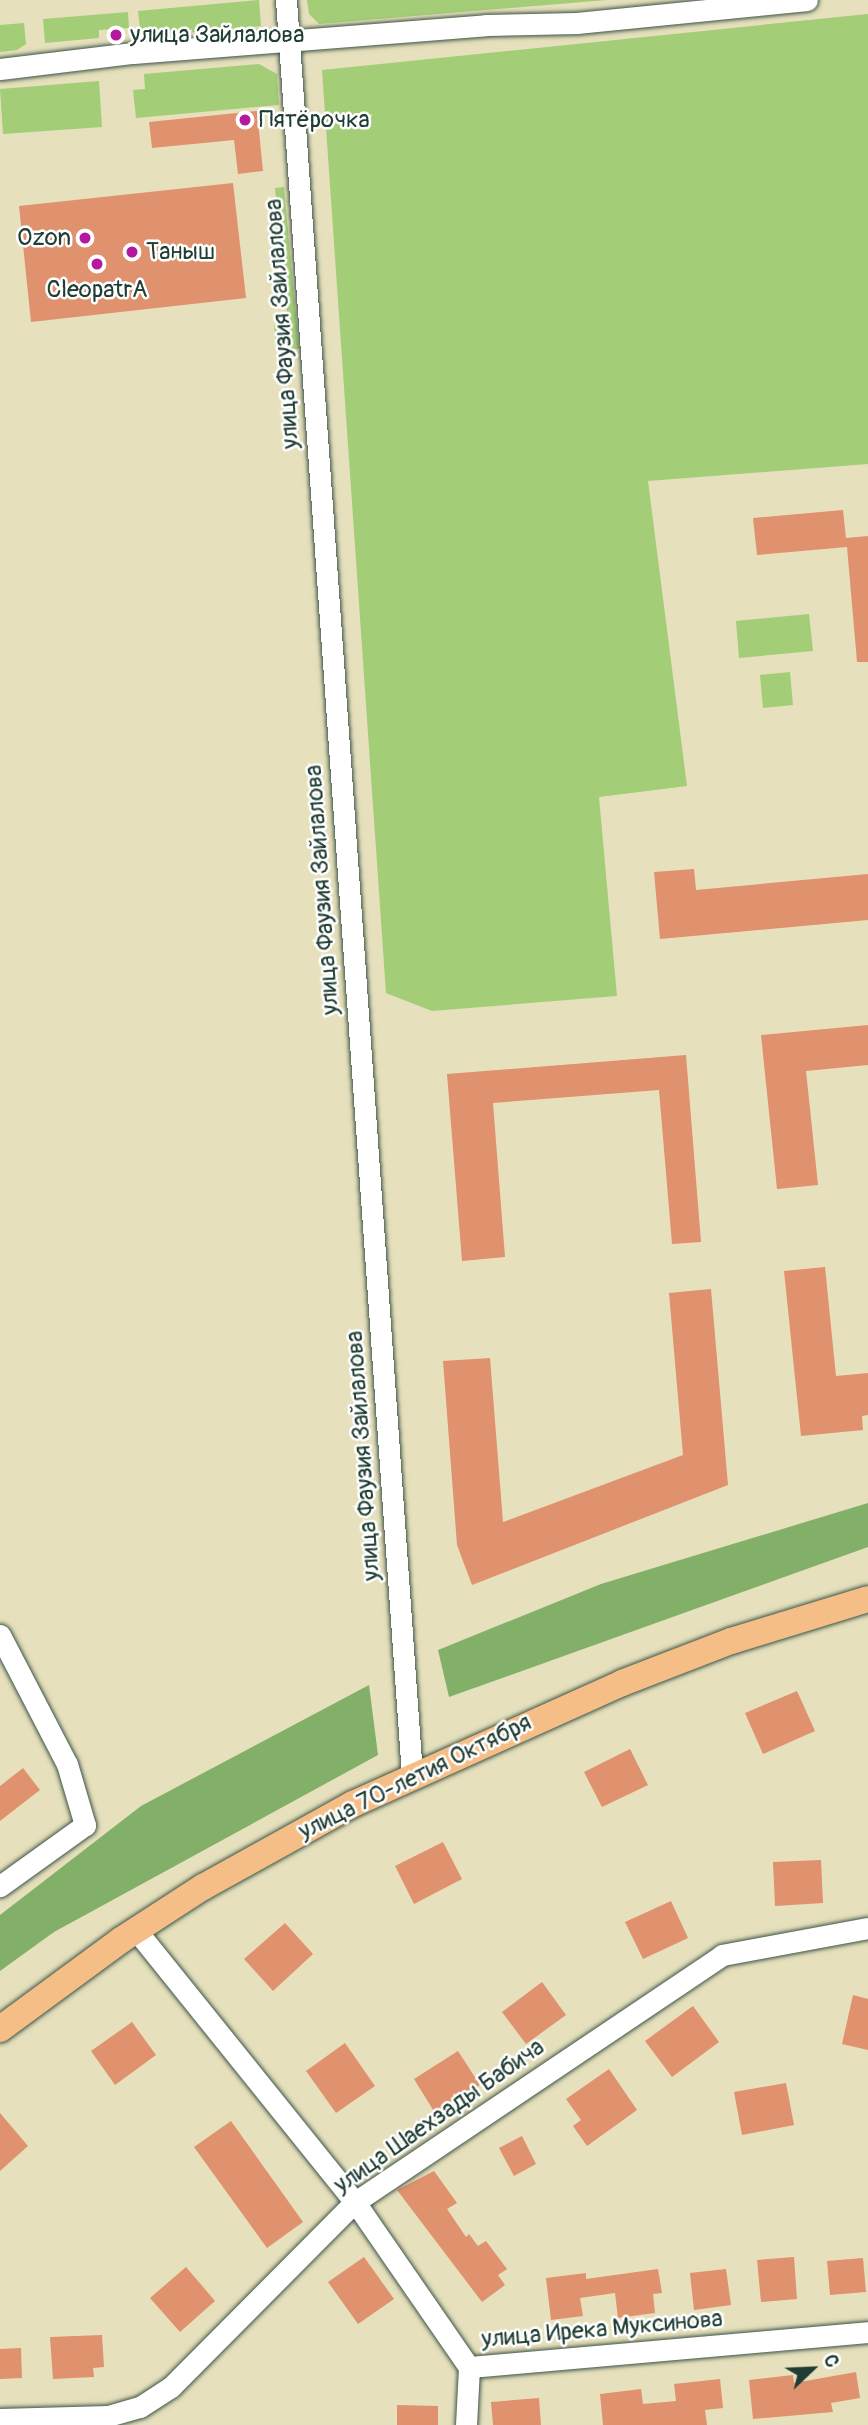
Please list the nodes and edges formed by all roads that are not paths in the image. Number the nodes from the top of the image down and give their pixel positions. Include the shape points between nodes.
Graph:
1 (286, 0) edge
2 (807, 0) edge
3 (288, 42) junction
4 (0, 69) edge
5 (868, 1600) edge
6 (0, 1635) edge
7 (412, 1776) junction
8 (0, 1886) edge
9 (868, 1928) edge
10 (136, 1930) junction
11 (0, 2029) edge
12 (355, 2202) junction
13 (868, 2332) edge
14 (469, 2367) junction
15 (119, 2419) edge
16 (0, 2420) edge
17 (466, 2425) edge

1 - 3 street, улица Фаузия Зайлалова
2 - 3 street via 577,23 486,25
3 - 4 street
3 - 7 street, улица Фаузия Зайлалова
5 - 7 main road, улица 70-летия Октября via 731,1641 522,1725
6 - 8 street via 67,1765 85,1825
7 - 10 main road, улица 70-летия Октября via 283,1841
9 - 12 street, улица Шаехзады Бабича via 722,1955
10 - 11 main road, улица 70-летия Октября
10 - 12 street, улица Ирека Муксинова
12 - 14 street, улица Ирека Муксинова
12 - 15 street, улица Шаехзады Бабича via 171,2387
13 - 14 street, улица Ирека Муксинова
14 - 17 street
15 - 16 street, улица Шаехзады Бабича

